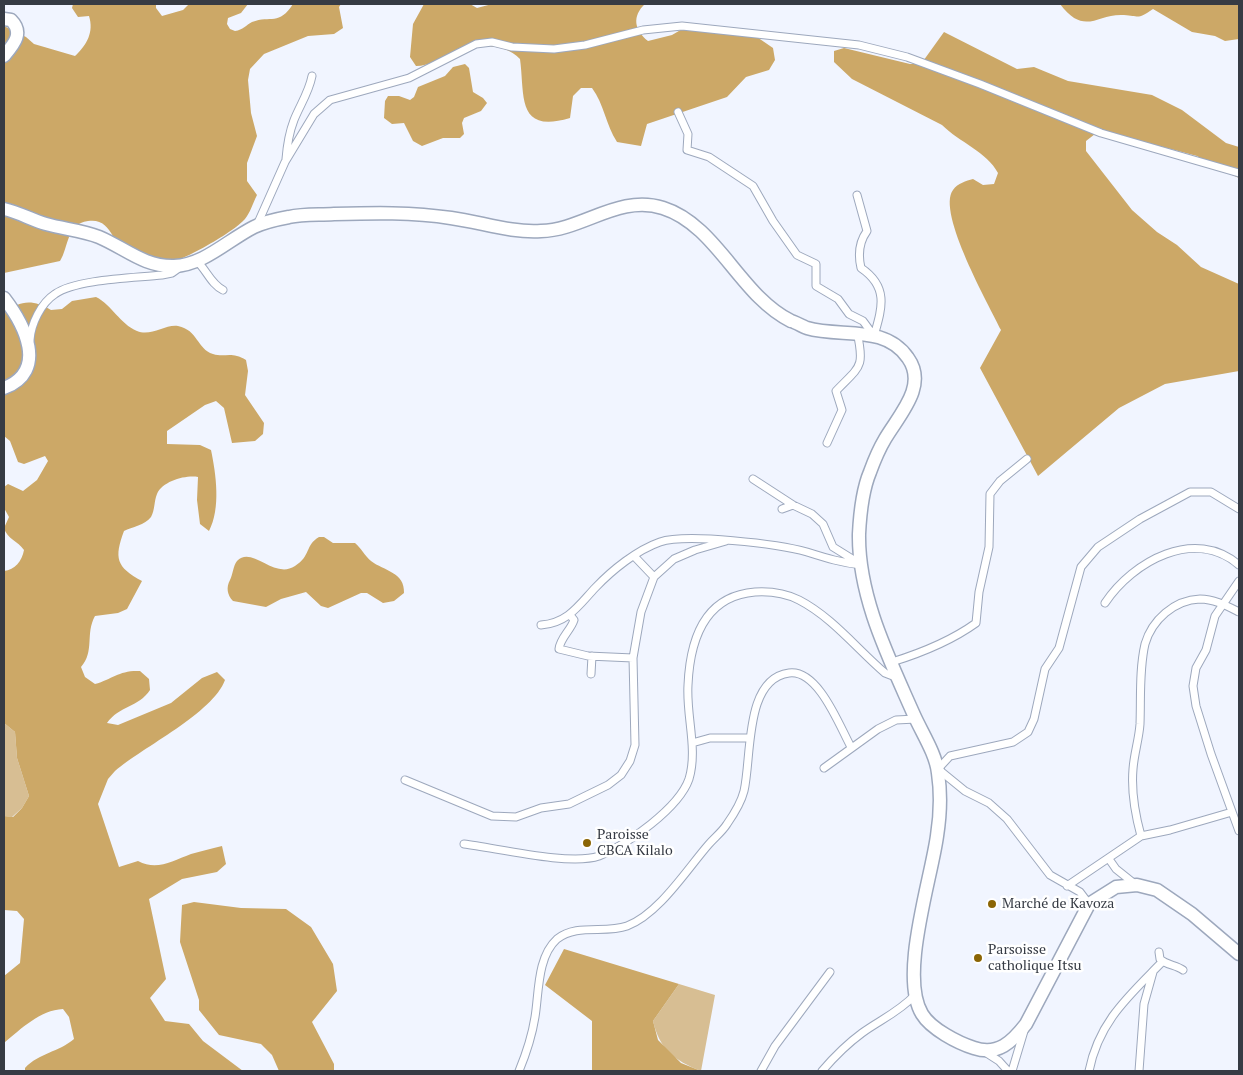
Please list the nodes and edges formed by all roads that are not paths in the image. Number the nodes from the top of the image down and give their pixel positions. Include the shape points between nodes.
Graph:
1 (4, 19) edge
2 (4, 56) edge
3 (312, 76) dead end
4 (678, 112) dead end
5 (285, 162) junction
6 (1239, 172) edge
7 (857, 195) dead end
8 (4, 209) edge
9 (257, 225) junction
10 (197, 261) junction
11 (181, 266) junction
12 (224, 290) dead end
13 (4, 298) edge
14 (857, 332) junction
15 (874, 336) junction
16 (29, 355) junction
17 (4, 388) edge
18 (827, 443) dead end
19 (1027, 459) dead end
20 (753, 479) dead end
21 (793, 505) junction
22 (782, 509) dead end
23 (1239, 509) edge
24 (726, 541) junction
25 (634, 556) junction
26 (862, 564) junction
27 (1239, 565) edge
28 (654, 576) junction
29 (1239, 581) edge
30 (1105, 603) dead end
31 (1222, 603) junction
32 (1239, 612) edge
33 (570, 615) junction
34 (541, 625) dead end
35 (592, 656) junction
36 (633, 658) junction
37 (892, 662) junction
38 (591, 674) dead end
39 (898, 678) junction
40 (916, 719) junction
41 (750, 738) junction
42 (692, 743) junction
43 (851, 747) junction
44 (824, 768) dead end
45 (938, 769) junction
46 (405, 780) dead end
47 (1232, 812) junction
48 (1239, 831) edge
49 (1141, 836) junction
50 (464, 844) dead end
51 (1109, 859) junction
52 (1137, 885) junction
53 (1067, 886) junction
54 (1089, 904) junction
55 (1159, 952) dead end
56 (1239, 954) edge
57 (1162, 962) junction
58 (1183, 970) dead end
59 (830, 972) dead end
60 (1153, 972) junction
61 (916, 994) junction
62 (1026, 1024) junction
63 (984, 1052) junction
64 (519, 1071) edge
65 (761, 1071) edge
66 (822, 1071) edge
67 (1008, 1071) edge
68 (1012, 1071) edge
69 (1089, 1071) edge
70 (1139, 1071) edge

1 - 2 highway via 11,20 18,30 17,38
3 - 5 street via 294,119
4 - 15 street via 688,134 687,150 709,157 753,186 797,255 816,264 816,286 838,299 849,314 863,320
5 - 6 street via 314,114 330,100 409,78 476,44 492,42 554,49 585,45 643,30 682,26 859,45 980,84 1101,133
5 - 9 street
7 - 15 street via 867,231 862,237 861,268 873,276 881,294 881,311
8 - 11 highway via 46,224 100,237 134,258 158,266
9 - 10 highway
9 - 14 highway via 291,216 386,212 454,218 525,232 546,232 610,209 640,205 661,208 682,217 700,232 752,290 781,316 807,328
10 - 11 highway
10 - 12 street via 214,285
11 - 16 street via 172,273 90,283 55,294 31,328
13 - 16 highway via 28,339
14 - 15 highway
14 - 18 street via 862,361 836,391 842,410
15 - 26 highway via 895,345 907,355 916,380 913,394 882,444 867,478 859,538
16 - 17 highway via 22,376
19 - 37 street via 1000,481 990,494 989,547 976,623 921,653
20 - 21 street
21 - 22 street
21 - 26 street via 812,514 823,524 833,547
23 - 45 street via 1211,492 1190,492 1140,519 1098,548 1081,567 1064,631 1046,669 1028,732 1013,742 950,756
24 - 25 street via 677,538 660,542
24 - 26 street via 806,552 841,563
24 - 28 street via 674,559
25 - 28 street
25 - 33 street via 595,588
26 - 37 highway via 867,596
27 - 30 street via 1214,550 1201,548 1168,554 1150,560 1132,573 1115,587
28 - 36 street via 641,612
29 - 31 street
31 - 32 street
31 - 47 street via 1209,632 1206,650 1196,668 1193,686 1196,706
31 - 49 street via 1201,599 1183,602 1154,624 1145,644 1138,744 1133,768 1133,793
33 - 34 street via 558,622
33 - 35 street via 574,620 559,649
35 - 36 street
35 - 38 street
36 - 46 street via 635,745 630,761 621,775 589,796 516,817 492,816
37 - 39 highway
39 - 40 highway
39 - 42 street via 885,673 824,616 800,600 769,591 735,596 714,608 693,644 688,686
40 - 43 street via 896,720
40 - 45 highway
41 - 42 street via 719,737
41 - 43 street via 759,696 766,684 778,676 802,673 824,696
41 - 64 street via 744,792 736,810 670,892 638,920 626,926 577,931 557,940 541,966 535,1018
42 - 50 street via 689,779 674,803 654,822 599,856 535,855
43 - 44 street
45 - 53 street via 965,791 995,808 1050,875
45 - 61 highway via 938,834 914,954
47 - 48 street
47 - 49 street
49 - 51 street
51 - 52 street via 1116,870
51 - 53 street
52 - 54 highway via 1116,887
52 - 56 highway via 1157,890 1192,914
53 - 54 street via 1080,892
54 - 62 highway
55 - 57 street
57 - 58 street
57 - 60 street
59 - 65 street via 775,1046
60 - 69 street via 1127,996 1109,1020
60 - 70 street via 1144,1004
61 - 63 highway via 922,1016 956,1043
61 - 66 street via 905,1006 844,1047
62 - 63 highway via 1013,1040 1000,1049
62 - 68 street
63 - 67 street

